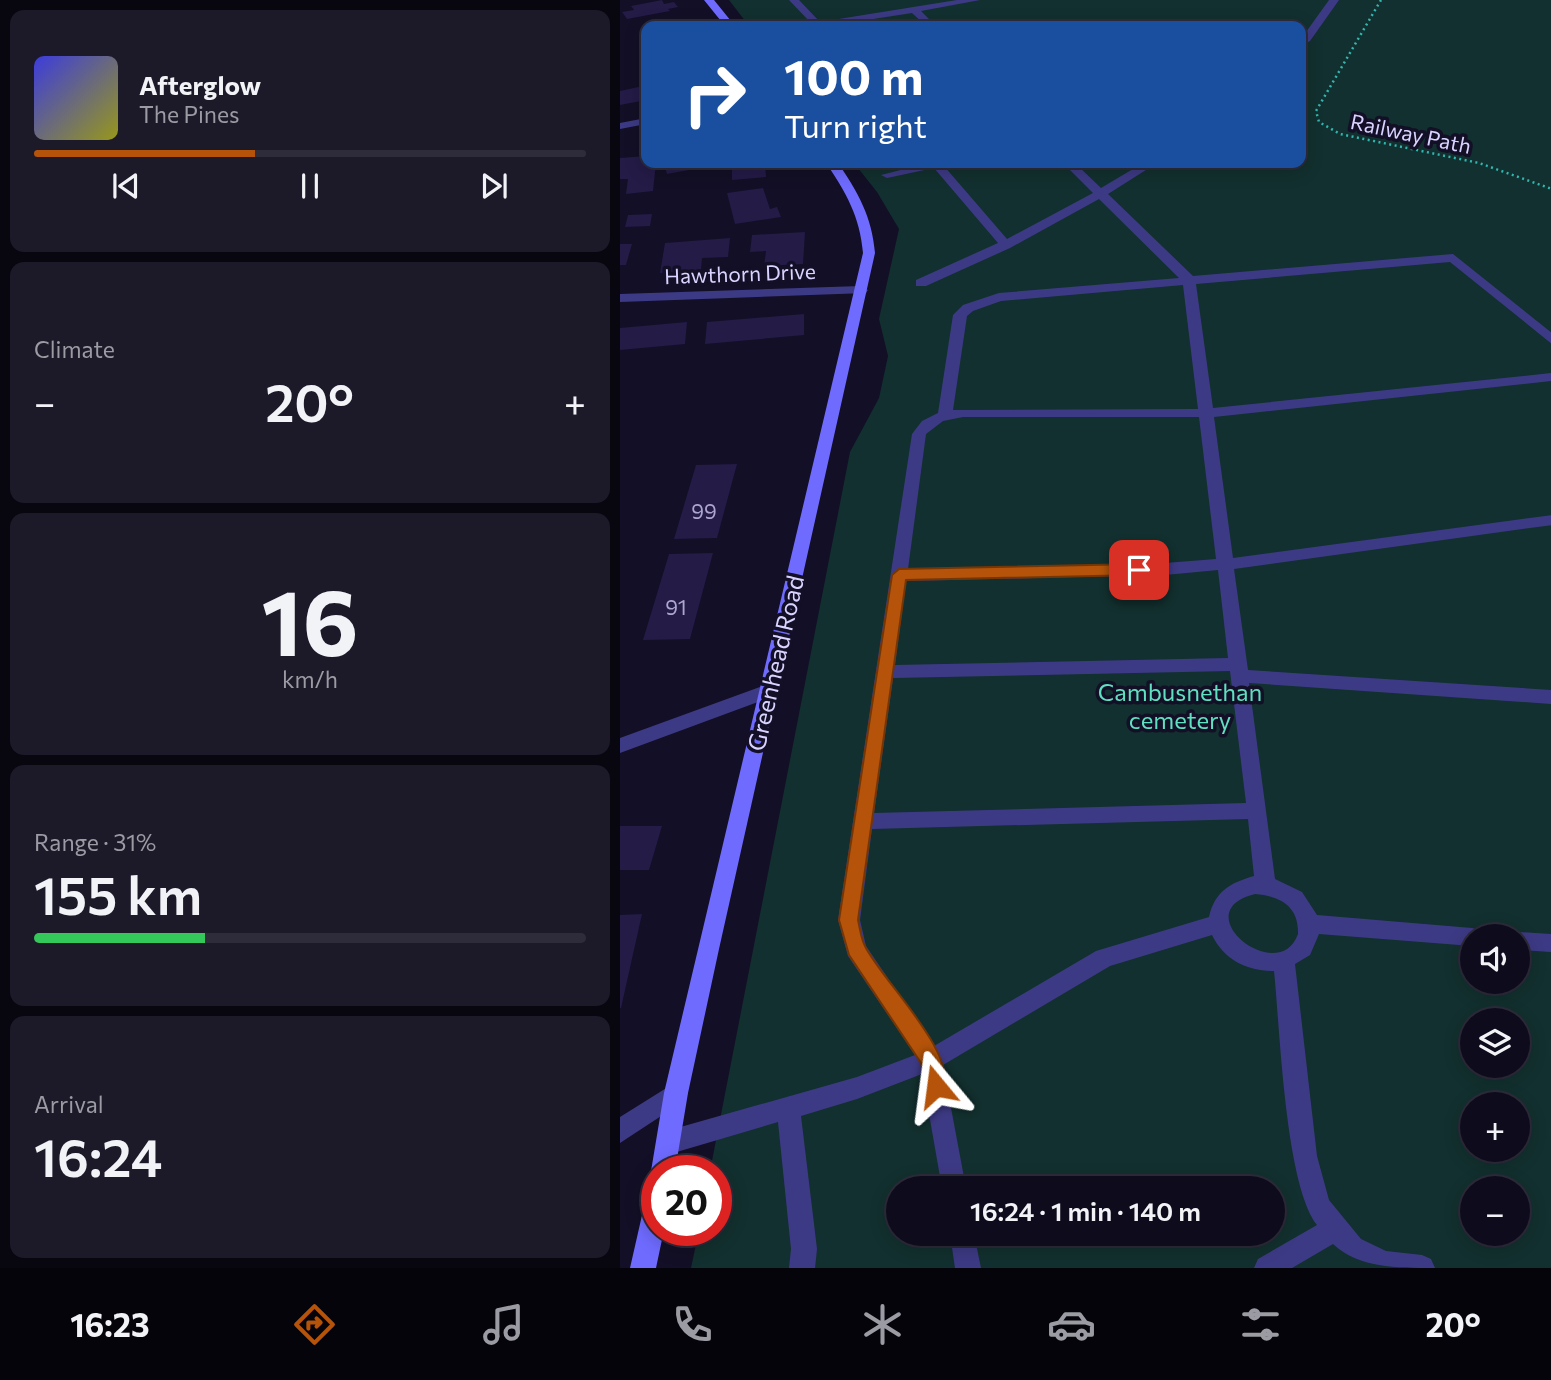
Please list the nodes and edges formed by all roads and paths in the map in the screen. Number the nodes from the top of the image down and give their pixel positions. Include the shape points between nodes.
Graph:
1 (709, 0) edge
2 (794, 0) edge
3 (975, 0) edge
4 (1334, 0) edge
5 (1381, 0) edge
6 (914, 10) junction
7 (726, 21) edge
8 (812, 21) edge
9 (847, 21) edge
10 (926, 21) edge
11 (1306, 40) edge
12 (641, 122) edge
13 (620, 126) edge
14 (835, 168) edge
15 (915, 168) edge
16 (942, 168) edge
17 (1074, 168) edge
18 (1143, 168) edge
19 (887, 174) dead end
20 (1552, 189) edge
21 (1101, 195) junction
22 (1006, 245) junction
23 (1189, 280) junction
24 (921, 283) dead end
25 (861, 290) junction
26 (620, 298) edge
27 (1552, 340) edge
28 (1552, 377) edge
29 (1207, 413) junction
30 (946, 415) junction
31 (1552, 520) edge
32 (1227, 564) junction
33 (899, 575) junction
34 (1240, 670) junction
35 (885, 673) junction
36 (768, 691) junction
37 (1552, 698) edge
38 (620, 746) edge
39 (1258, 811) junction
40 (863, 821) junction
41 (1266, 886) junction
42 (1219, 923) junction
43 (1308, 924) junction
44 (1460, 936) edge
45 (1530, 942) edge
46 (1552, 943) edge
47 (1284, 961) junction
48 (931, 1060) junction
49 (676, 1093) junction
50 (787, 1108) junction
51 (620, 1131) edge
52 (670, 1142) junction
53 (667, 1155) edge
54 (952, 1176) edge
55 (1336, 1228) junction
56 (648, 1246) edge
57 (964, 1246) edge
58 (643, 1268) edge
59 (802, 1268) edge
60 (968, 1268) edge
61 (1267, 1268) edge
62 (1422, 1268) edge

1 - 7 street
2 - 8 street
3 - 6 street
4 - 11 street
5 - 20 path, Railway Path via 1316,111 1319,122 1340,134 1479,163
6 - 9 street
6 - 10 street
12 - 13 street
14 - 25 street, Greenhead Road via 867,226 869,253
15 - 19 street
16 - 22 street
17 - 21 street
18 - 21 street
21 - 22 street
21 - 23 street
22 - 24 street
23 - 27 street via 1453,258
23 - 29 street
23 - 30 street via 999,297 968,308 960,315
25 - 26 street, Hawthorn Drive
25 - 36 street, Greenhead Road
28 - 29 street
29 - 30 street
29 - 32 street
30 - 33 street via 925,424 919,434
31 - 32 street
32 - 33 street
32 - 34 street
33 - 35 street
34 - 35 street
34 - 37 street
34 - 39 street
35 - 40 street
36 - 38 street
36 - 49 street, Greenhead Road
39 - 40 street
39 - 41 street
40 - 48 street via 849,920 856,949
41 - 42 street via 1235,891 1222,905
41 - 43 street via 1295,897
42 - 47 street via 1226,942 1241,957 1263,964
42 - 48 street via 1104,958
43 - 44 street
43 - 47 street via 1302,950
45 - 46 street
47 - 55 street via 1305,1156 1318,1206
48 - 50 street
48 - 54 street
49 - 51 street
49 - 52 street, Greenhead Road
50 - 52 street
50 - 59 street via 804,1249
52 - 53 street, Greenhead Road
55 - 61 street
55 - 62 street via 1352,1248 1384,1264
56 - 58 street
57 - 60 street

